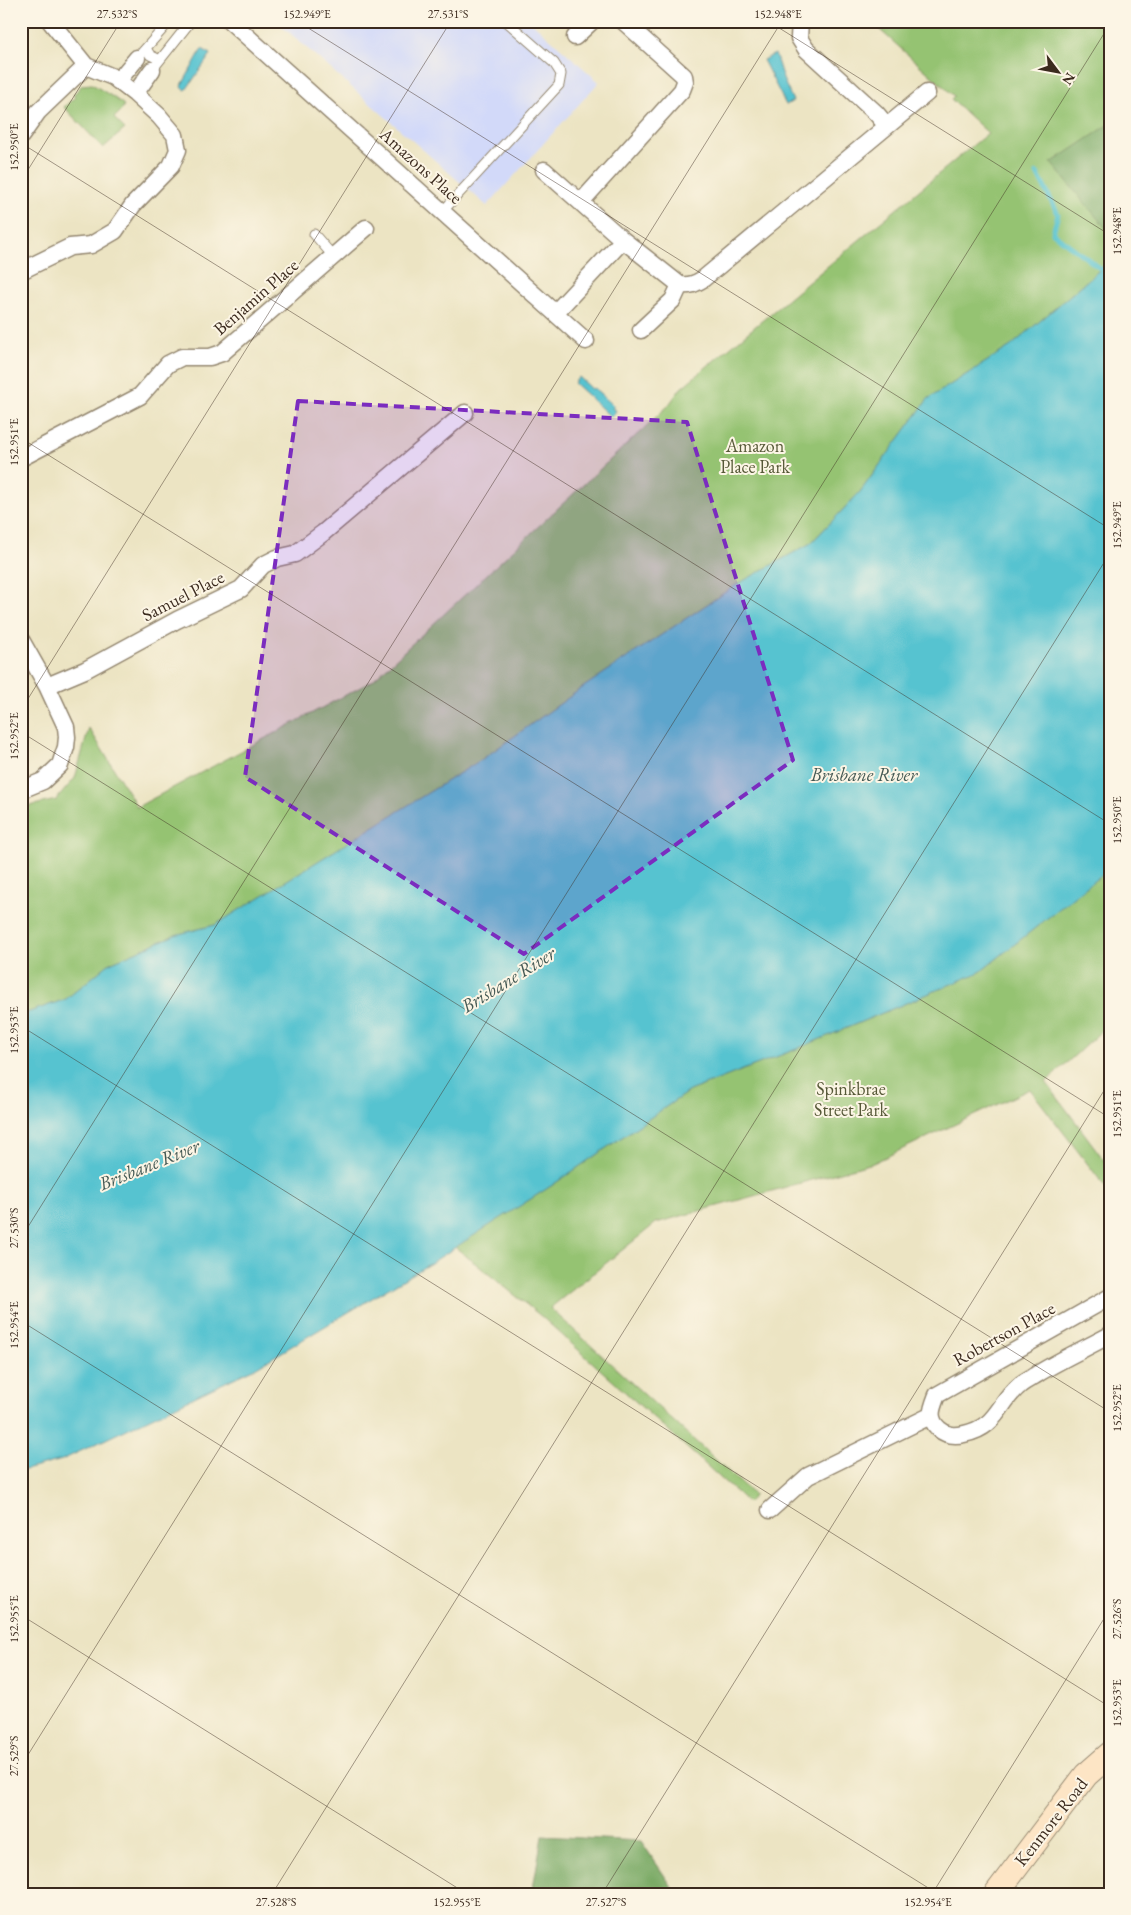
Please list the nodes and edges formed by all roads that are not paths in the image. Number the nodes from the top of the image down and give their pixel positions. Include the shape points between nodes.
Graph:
1 (50, 21) edge
2 (170, 21) edge
3 (191, 21) edge
4 (230, 21) edge
5 (506, 21) edge
6 (592, 21) edge
7 (623, 21) edge
8 (800, 21) edge
9 (575, 37) dead end
10 (142, 53) junction
11 (156, 65) junction
12 (86, 66) junction
13 (118, 81) junction
14 (927, 93) dead end
15 (135, 94) junction
16 (887, 126) junction
17 (21, 136) edge
18 (544, 170) dead end
19 (581, 202) junction
20 (442, 212) junction
21 (366, 228) dead end
22 (314, 234) dead end
23 (624, 240) junction
24 (332, 256) junction
25 (21, 271) edge
26 (680, 285) junction
27 (555, 313) junction
28 (641, 330) dead end
29 (586, 341) dead end
30 (465, 413) dead end
31 (21, 458) edge
32 (21, 640) edge
33 (47, 686) junction
34 (21, 790) edge
35 (1110, 1297) edge
36 (1110, 1335) edge
37 (930, 1416) junction
38 (770, 1510) dead end
39 (1110, 1754) edge
40 (996, 1894) edge

1 - 12 street
2 - 10 lane
3 - 11 lane
4 - 20 street, Amazons Place
5 - 20 lane via 554,63 561,74 559,85
6 - 9 street
7 - 19 street via 684,76 685,82 682,90
8 - 16 street via 799,38 806,49
10 - 11 lane via 150,54
10 - 13 street
11 - 15 street
12 - 13 street
12 - 17 street via 38,112
13 - 15 street
14 - 16 street
15 - 25 street via 176,135 178,150 172,166 133,205 115,231 91,245 70,247
16 - 26 street via 703,279 694,284
18 - 19 street
19 - 23 street
20 - 27 street, Amazons Place
21 - 24 street, Benjamin Place
22 - 24 lane
23 - 26 street
23 - 27 street
24 - 31 street, Benjamin Place via 222,353 210,357 182,357 168,364 140,396
26 - 28 street via 673,300
27 - 29 street, Amazons Place
30 - 33 street, Samuel Place via 323,533 295,554 263,565 241,590 177,620 85,670
32 - 33 street
33 - 34 street via 66,726 66,747 60,765 51,774
35 - 37 street, Robertson Place via 936,1395
36 - 37 street via 1020,1385 993,1420 976,1432 953,1436 939,1429
37 - 38 street via 808,1476
39 - 40 street, Kenmore Road via 1086,1775

